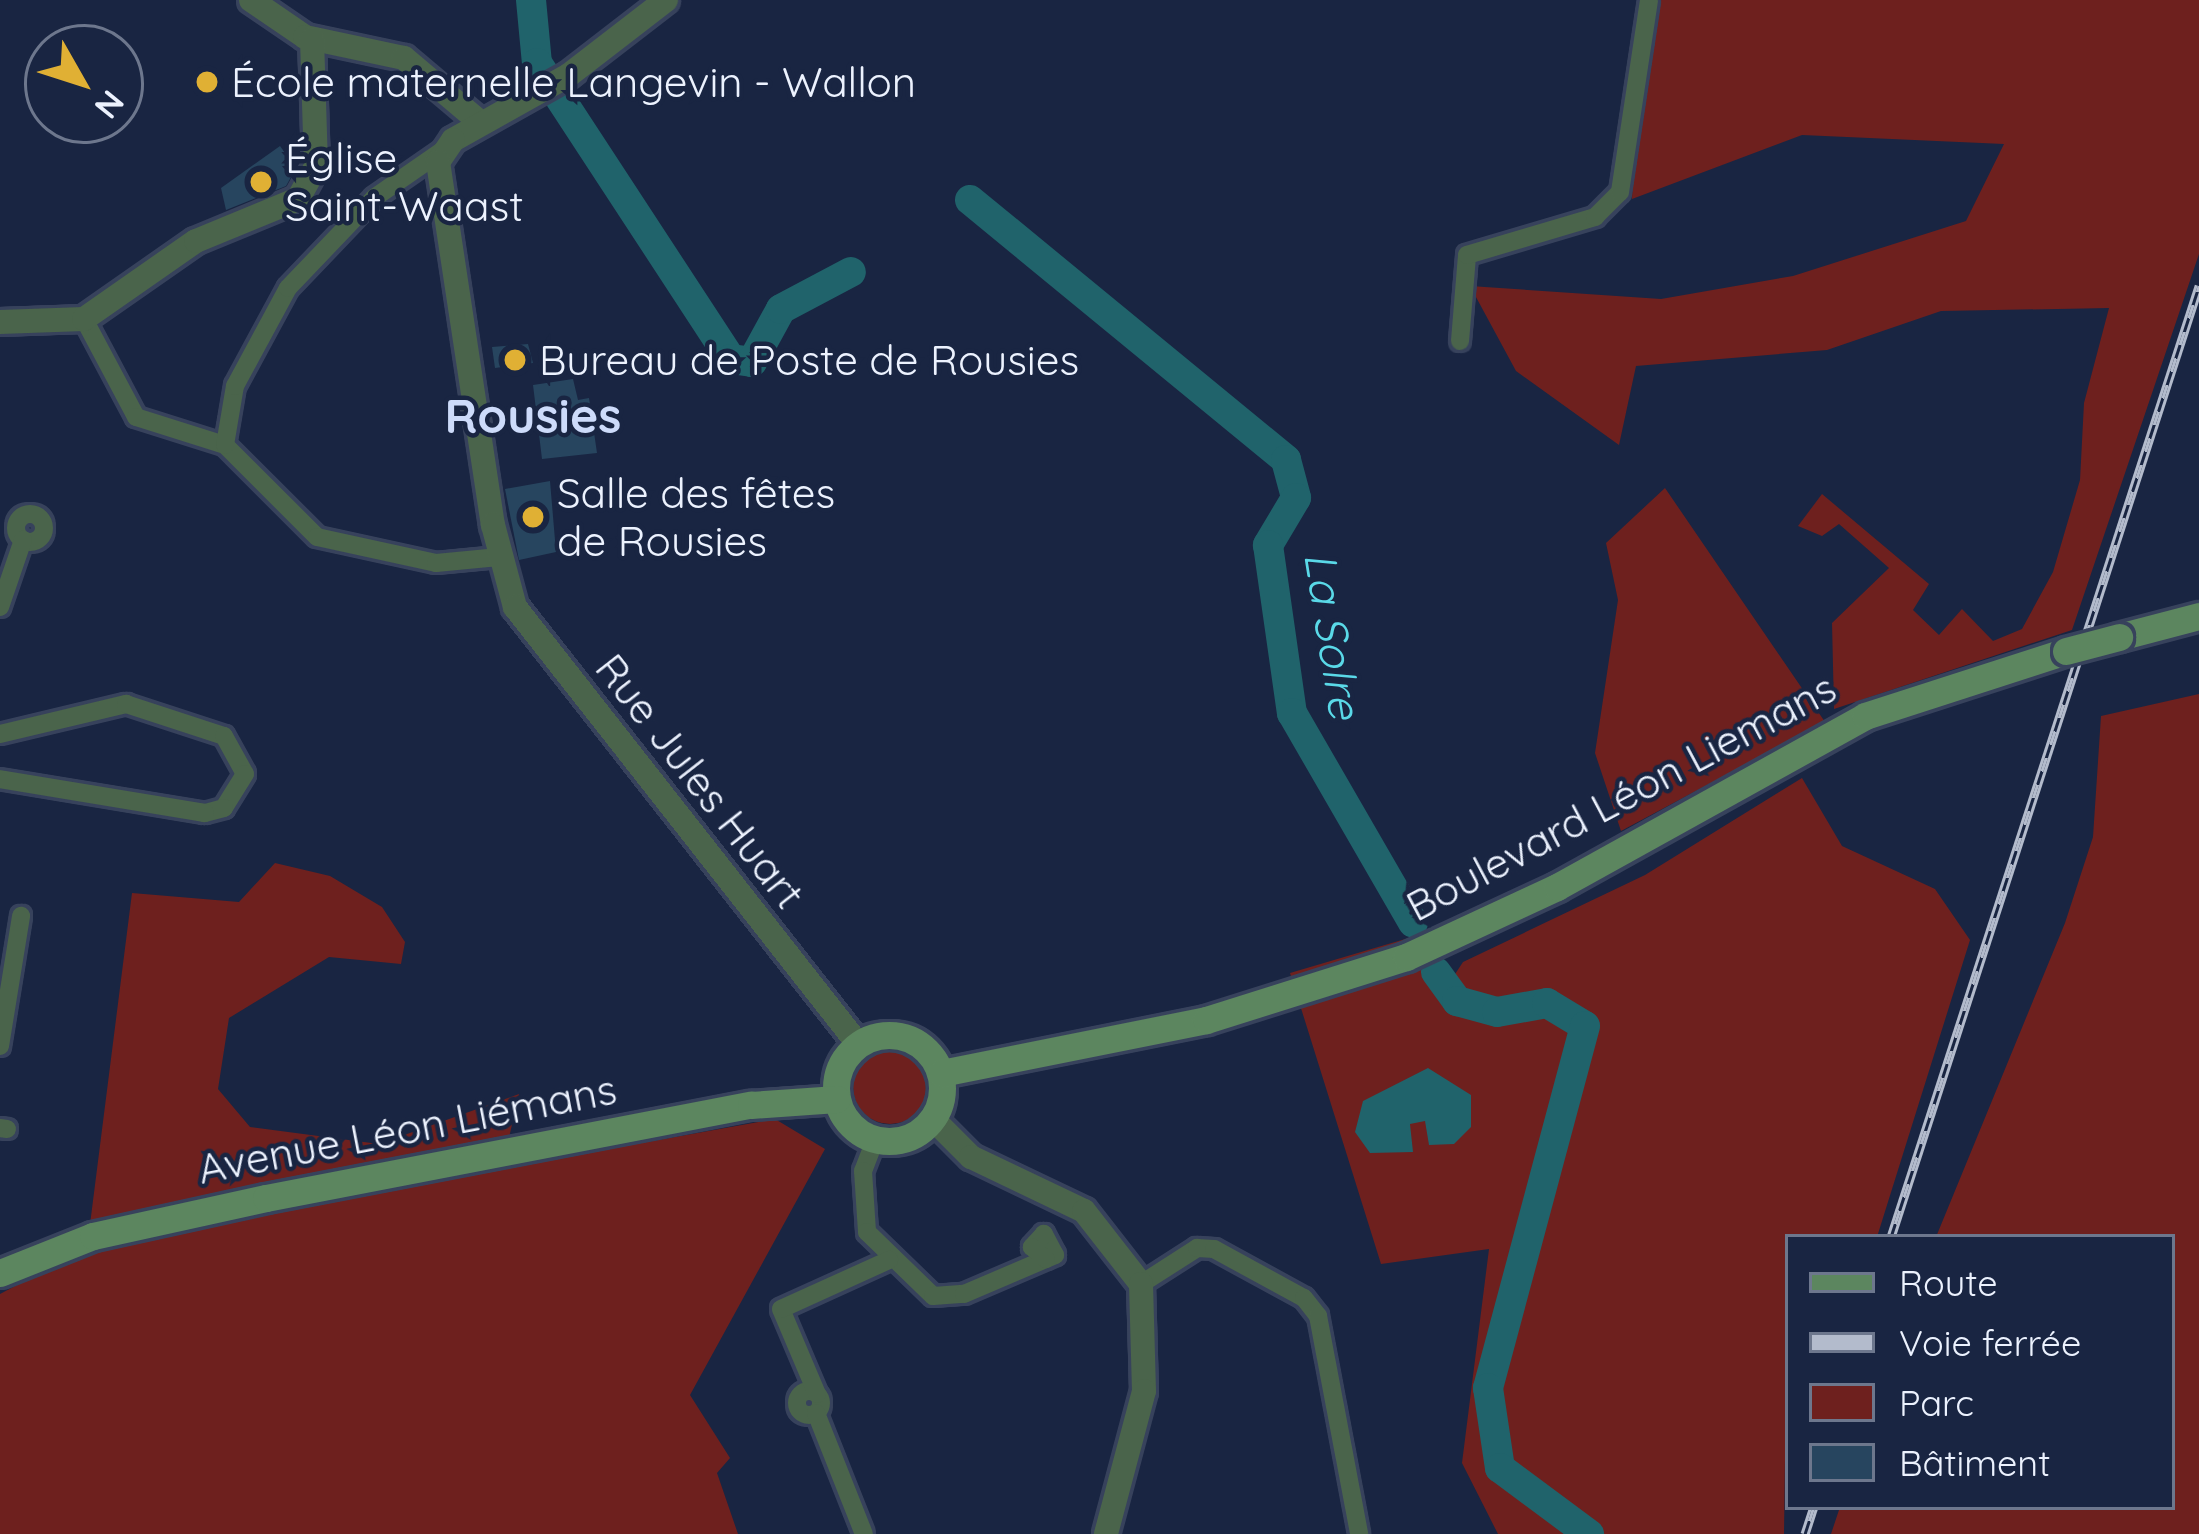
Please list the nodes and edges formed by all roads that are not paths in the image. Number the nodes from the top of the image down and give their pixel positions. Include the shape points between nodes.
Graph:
1 (250, 0) edge
2 (666, 0) edge
3 (1649, 0) edge
4 (312, 39) junction
5 (481, 123) junction
6 (442, 151) junction
7 (84, 319) junction
8 (0, 322) edge
9 (1460, 340) dead end
10 (225, 445) junction
11 (14, 526) edge
12 (499, 557) junction
13 (0, 607) edge
14 (2199, 616) edge
15 (0, 734) edge
16 (0, 779) edge
17 (21, 916) dead end
18 (858, 1044) junction
19 (0, 1046) edge
20 (941, 1073) junction
21 (837, 1099) junction
22 (933, 1119) junction
23 (875, 1140) junction
24 (1046, 1259) dead end
25 (889, 1260) junction
26 (0, 1273) edge
27 (1141, 1284) junction
28 (864, 1534) edge
29 (1106, 1534) edge
30 (1359, 1534) edge

1 - 4 street
2 - 5 street via 569,75
3 - 9 street via 1620,192 1594,218 1467,255
4 - 5 street via 404,58
4 - 7 street via 316,166 298,199 196,242
5 - 6 street
6 - 10 street via 401,178 288,288 235,386
6 - 12 street, Rue Jules Huart
7 - 8 street
7 - 10 street via 136,416
10 - 12 street via 317,537 436,563
11 - 13 street
12 - 18 street, Rue Jules Huart via 515,607
14 - 20 main road, Boulevard Léon Liemans, bridge via 1852,722 1557,887 1406,957 1206,1020
15 - 16 street via 126,704 224,736 245,774 224,808 205,813
17 - 19 street
18 - 20 main road via 909,1038
18 - 21 main road via 839,1070
20 - 22 main road
21 - 23 main road
21 - 26 main road, Avenue Léon Liémans via 751,1105 313,1189 93,1236
22 - 23 main road via 904,1139
22 - 27 street via 971,1156 1084,1211
23 - 25 street via 862,1209
24 - 25 street via 946,1300
25 - 28 street via 782,1309
27 - 29 street via 1144,1391
27 - 30 street via 1197,1248 1214,1249 1304,1298 1318,1316

